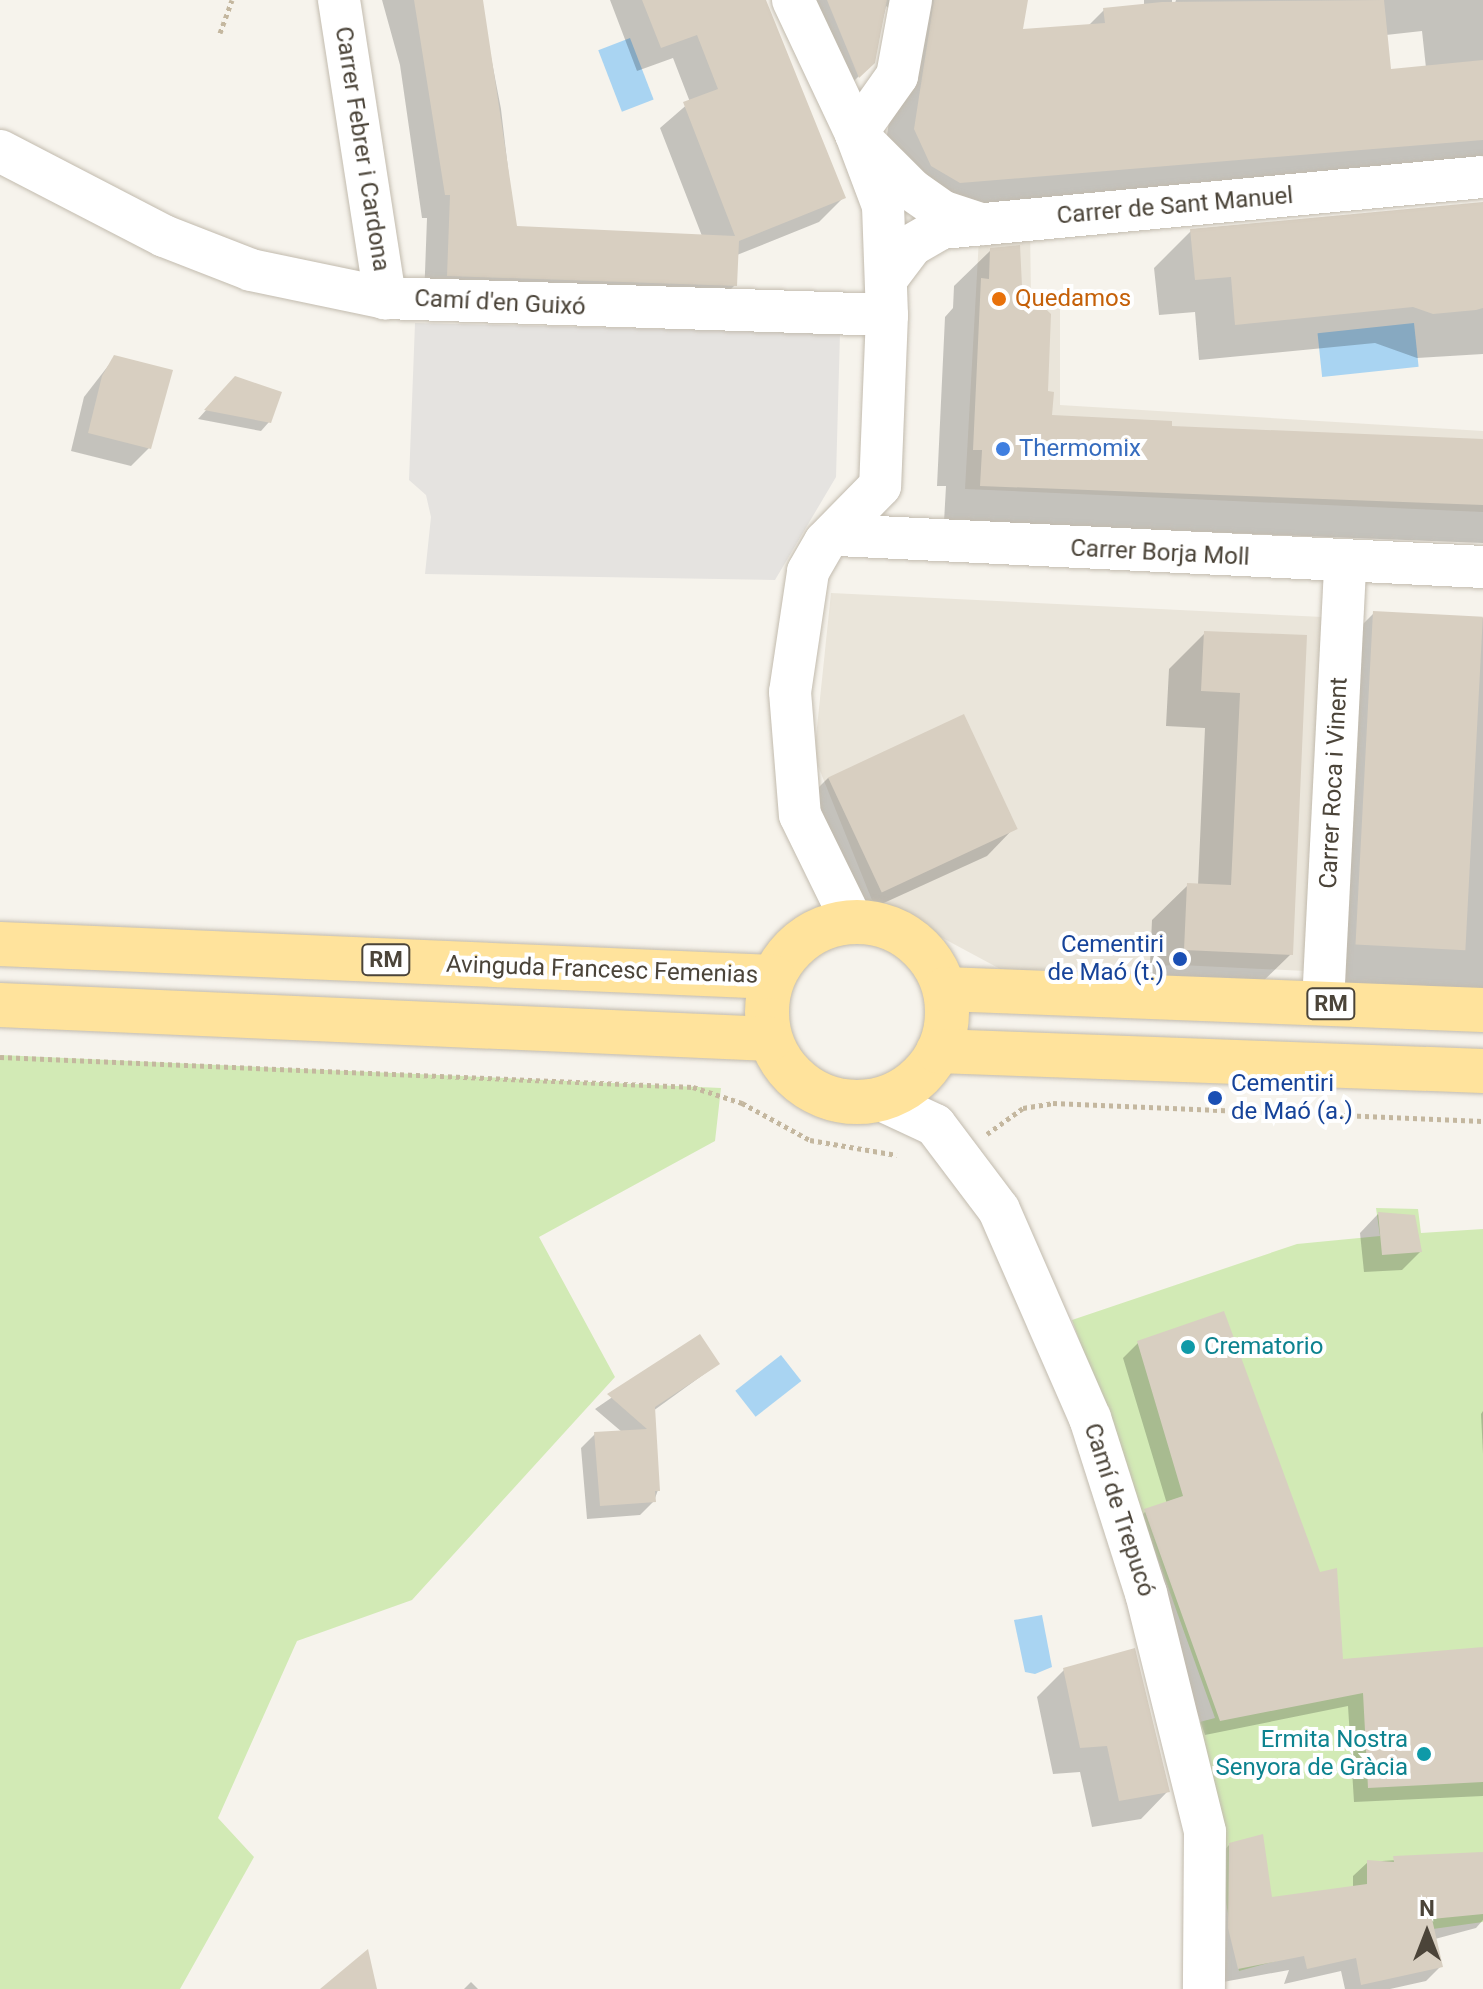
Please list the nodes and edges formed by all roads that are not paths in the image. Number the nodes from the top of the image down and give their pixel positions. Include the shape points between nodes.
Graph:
1 (339, 0) edge
2 (793, 0) edge
3 (911, 0) edge
4 (856, 134) junction
5 (0, 151) edge
6 (1483, 177) edge
7 (983, 224) junction
8 (887, 297) junction
9 (385, 298) junction
10 (838, 535) junction
11 (1345, 562) junction
12 (1483, 567) edge
13 (852, 921) junction
14 (0, 944) edge
15 (773, 977) junction
16 (945, 989) junction
17 (1323, 1003) junction
18 (0, 1005) edge
19 (1483, 1010) edge
20 (770, 1039) junction
21 (938, 1051) junction
22 (1483, 1071) edge
23 (879, 1099) junction
24 (1204, 1989) edge

1 - 9 street, Carrer Febrer i Cardona
2 - 4 street
3 - 4 street via 897,76
4 - 7 street via 912,190 944,212
4 - 8 street via 883,206
5 - 9 street, Camí d'en Guixó via 164,236 251,270
6 - 7 street, Carrer de Sant Manuel
7 - 8 street, Carrer de Sant Manuel via 942,228 912,245
8 - 9 street, Camí d'en Guixó
8 - 10 street via 880,486
10 - 11 street, Carrer Borja Moll
10 - 13 street via 825,542 808,572 790,692 800,815
11 - 12 street, Carrer Borja Moll
11 - 17 street, Carrer Roca i Vinent
13 - 15 main road via 819,929 792,948
13 - 16 main road via 877,923 920,947
14 - 15 main road, Avinguda Francesc Femenias / RM
15 - 20 main road via 766,1008
16 - 17 main road, RM
16 - 21 main road via 947,1010
17 - 19 main road, RM
18 - 20 main road
20 - 23 main road via 782,1063 801,1083 852,1102
21 - 22 main road
21 - 23 main road via 904,1089
23 - 24 street, Camí de Trepucó via 935,1125 999,1210 1078,1391 1146,1593 1205,1832

